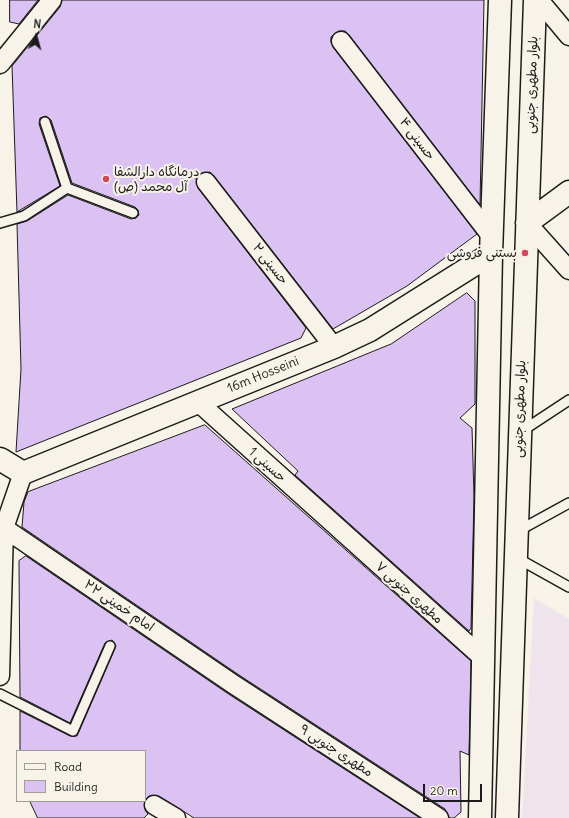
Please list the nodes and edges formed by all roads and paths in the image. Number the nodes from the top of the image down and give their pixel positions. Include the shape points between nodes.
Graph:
1 (52, 0) edge
2 (500, 0) edge
3 (535, 0) edge
4 (539, 0) edge
5 (569, 36) edge
6 (342, 41) dead end
7 (0, 64) edge
8 (45, 122) dead end
9 (206, 182) dead end
10 (67, 188) junction
11 (569, 192) edge
12 (133, 213) dead end
13 (0, 223) edge
14 (527, 224) junction
15 (492, 246) junction
16 (569, 270) edge
17 (334, 347) junction
18 (569, 400) edge
19 (198, 402) junction
20 (520, 433) junction
21 (0, 459) edge
22 (23, 473) junction
23 (569, 503) edge
24 (336, 527) joint
25 (4, 528) junction
26 (516, 532) junction
27 (515, 557) junction
28 (569, 587) edge
29 (110, 646) dead end
30 (483, 658) junction
31 (0, 676) edge
32 (233, 684) joint
33 (0, 694) edge
34 (154, 805) dead end
35 (176, 818) edge
36 (439, 818) edge
37 (480, 818) edge
38 (507, 818) edge

1 - 7 street
2 - 15 street
3 - 14 street, بلوار مطهری جنوبی
4 - 5 street
6 - 15 street, حسینی ۴
8 - 10 lane
9 - 17 street, حسینی ۲
10 - 12 lane
10 - 13 lane via 24,216
11 - 14 street
14 - 16 street
14 - 20 street, بلوار مطهری جنوبی
15 - 17 street, 16m Hosseini via 370,330
15 - 30 street
17 - 19 street, 16m Hosseini
18 - 20 lane
19 - 22 street, 16m Hosseini
19 - 24 street, حسینی 1
20 - 26 street, بلوار مطهری جنوبی
21 - 22 street
22 - 25 street
23 - 26 lane
24 - 30 street, مطهری جنوبی ۷
25 - 31 street
25 - 32 street, امام خمینی ۲۲
26 - 27 street, بلوار مطهری جنوبی
27 - 28 lane
27 - 38 street, بلوار مطهری جنوبی
29 - 33 lane via 74,731
30 - 37 street
32 - 36 street, مطهری جنوبی ۹
34 - 35 street

